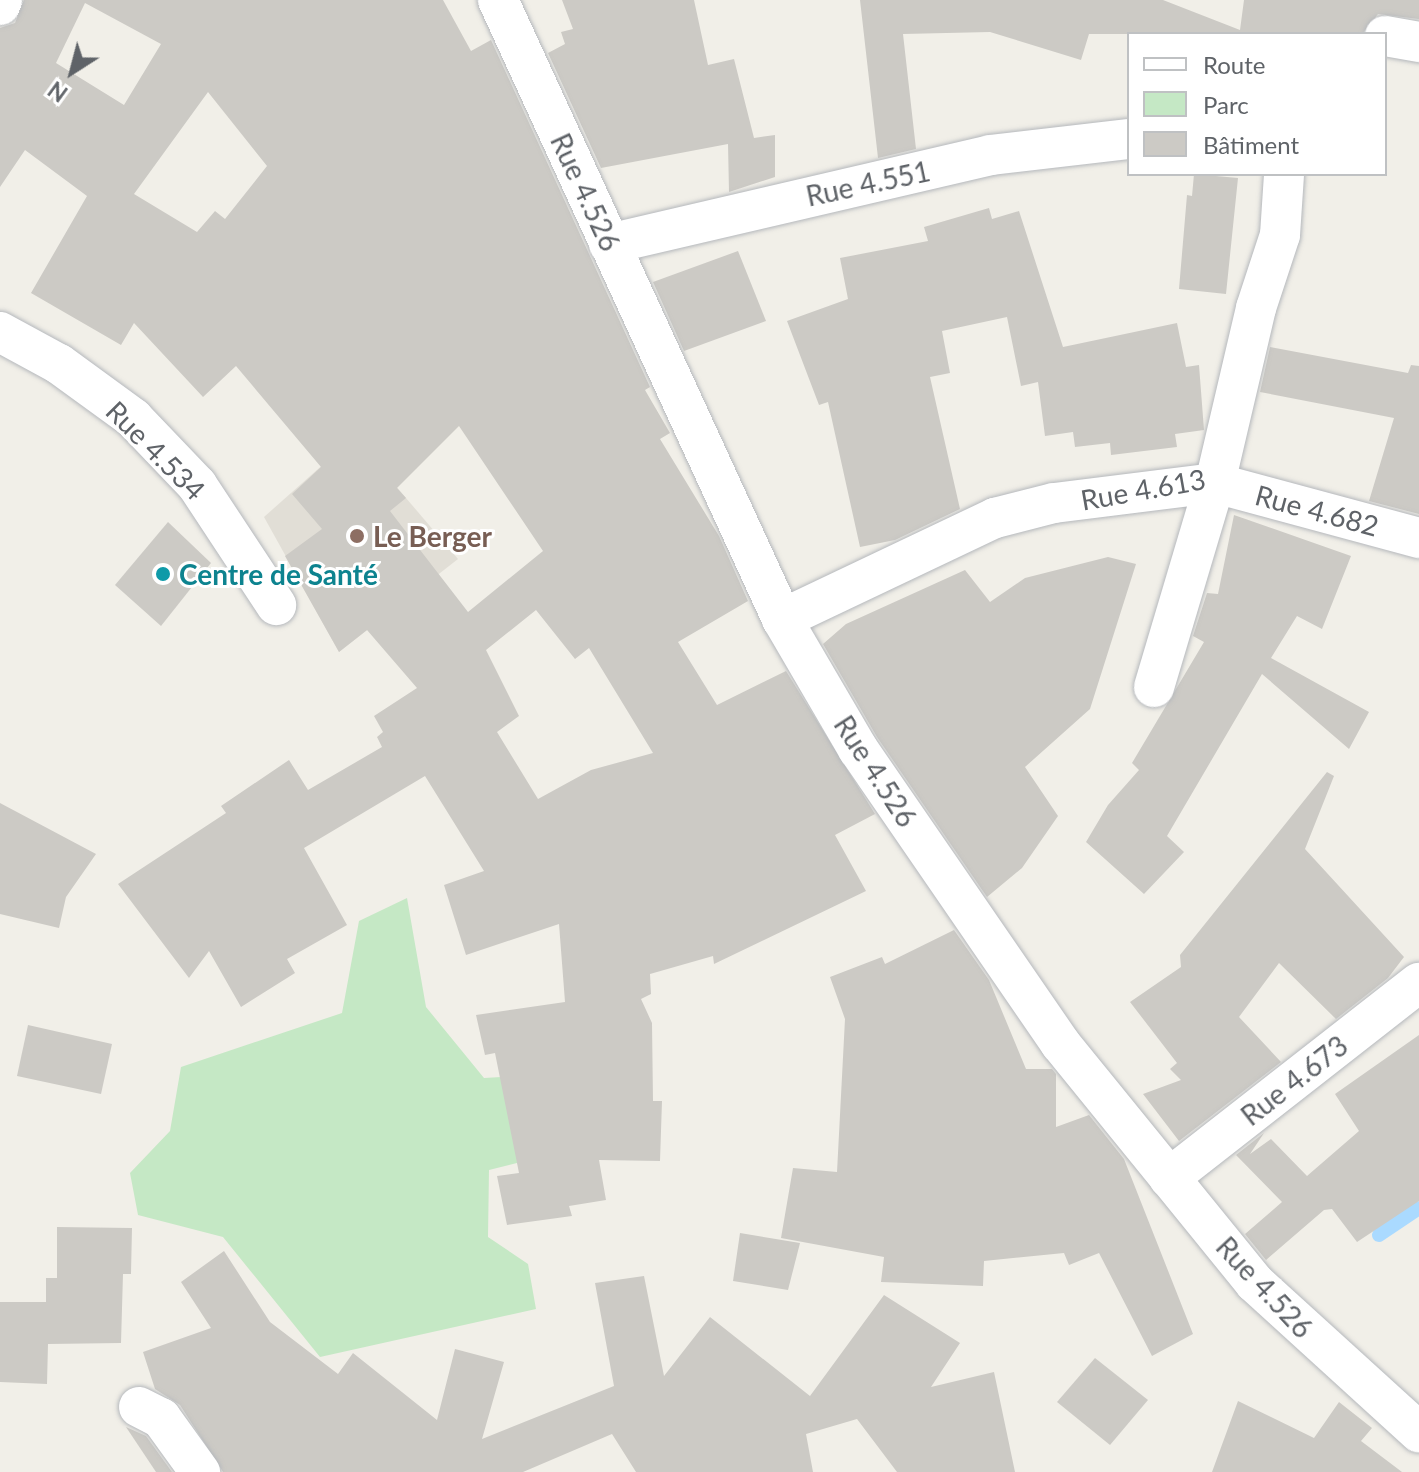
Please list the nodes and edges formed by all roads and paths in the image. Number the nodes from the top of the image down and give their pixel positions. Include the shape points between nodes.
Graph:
1 (498, 0) edge
2 (1387, 36) edge
3 (1419, 42) edge
4 (1127, 139) edge
5 (1284, 176) edge
6 (609, 244) junction
7 (0, 332) edge
8 (1215, 483) junction
9 (1419, 538) edge
10 (276, 605) dead end
11 (782, 619) junction
12 (1154, 687) dead end
13 (1419, 983) edge
14 (1169, 1178) junction
15 (139, 1407) dead end
16 (1419, 1432) edge
17 (200, 1472) edge

1 - 6 street, Rue 4.526
2 - 3 street
4 - 6 street, Rue 4.551 via 990,155 719,214
5 - 8 street, Rue 4.613 via 1280,235 1256,308
6 - 11 street, Rue 4.526
7 - 10 street, Rue 4.534 via 59,364 133,418 197,485
8 - 9 street, Rue 4.682
8 - 11 street, Rue 4.613 via 1054,503 995,518
8 - 12 street
11 - 14 street, Rue 4.526 via 858,749 1051,1030
13 - 14 street, Rue 4.673
14 - 16 street, Rue 4.526 via 1280,1310
15 - 17 street via 161,1418

